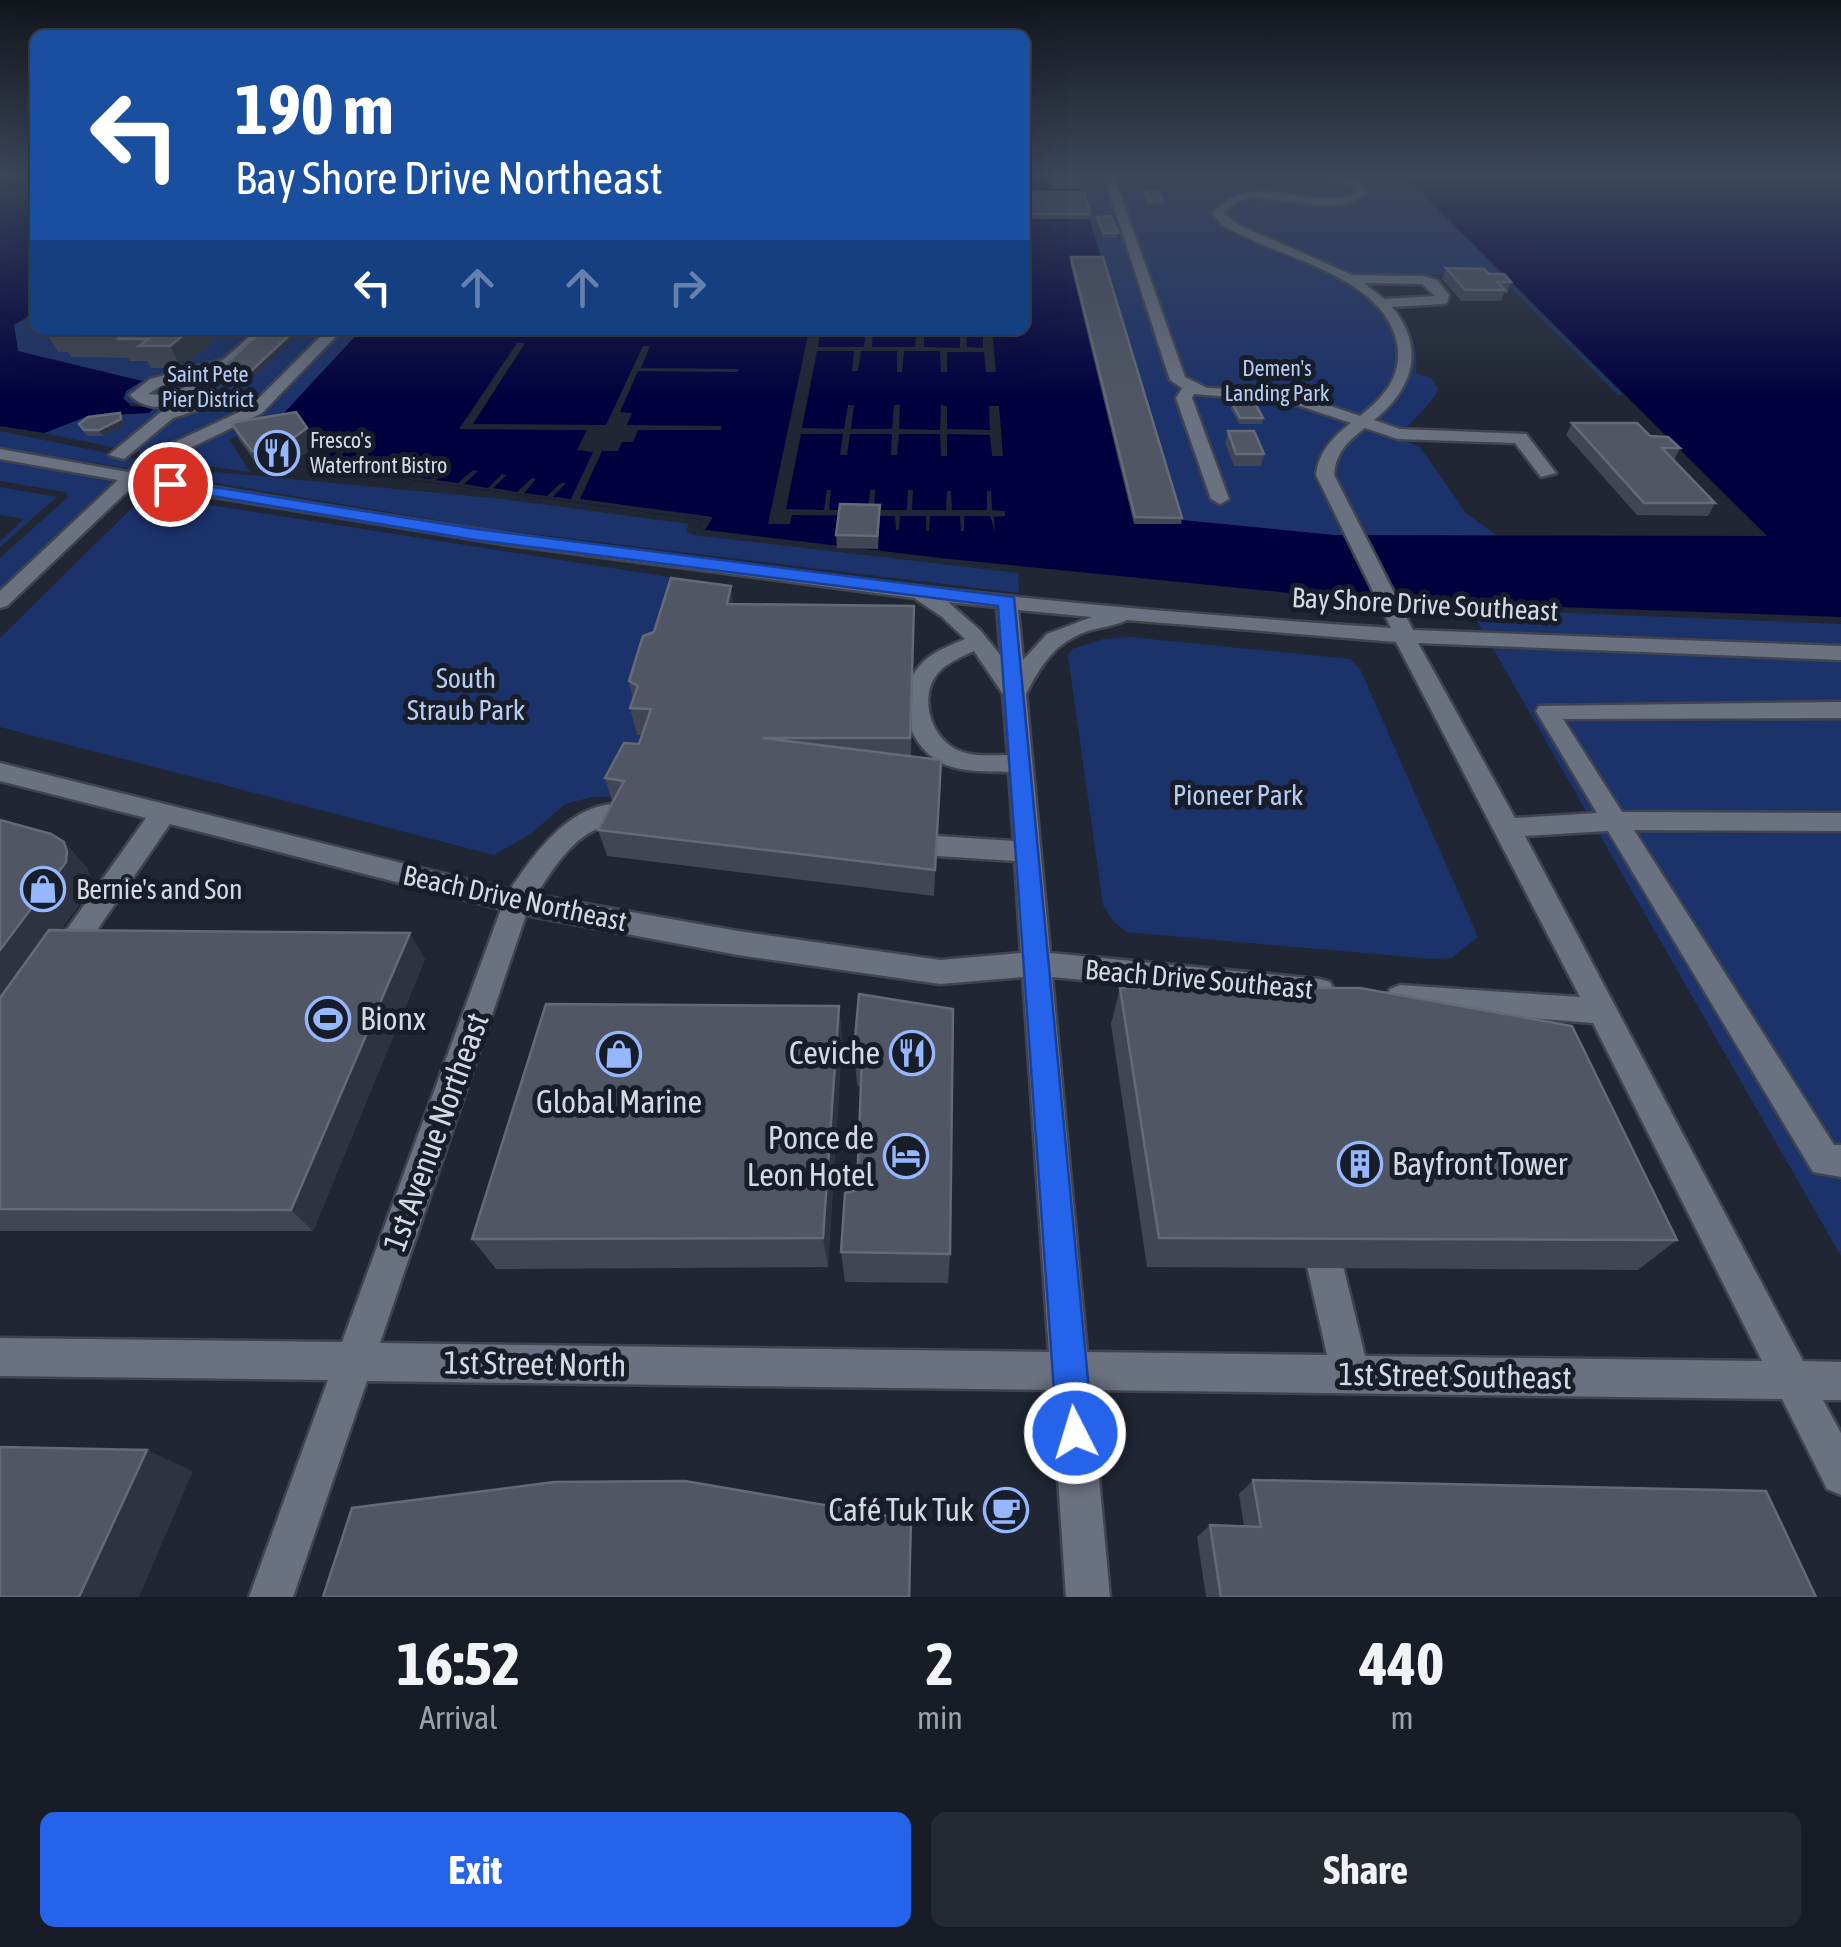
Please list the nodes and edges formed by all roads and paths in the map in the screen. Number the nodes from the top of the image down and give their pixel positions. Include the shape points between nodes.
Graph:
1 (1134, 251) edge
2 (1296, 251) edge
3 (1348, 279) junction
4 (1382, 302) junction
5 (259, 335) edge
6 (277, 335) edge
7 (330, 335) edge
8 (227, 363) junction
9 (1190, 388) junction
10 (197, 399) junction
11 (1364, 422) junction
12 (154, 451) dead end
13 (118, 456) dead end
14 (4, 458) edge
15 (1548, 473) dead end
16 (131, 478) junction
17 (1220, 499) dead end
18 (910, 590) junction
19 (1007, 601) junction
20 (0, 602) edge
21 (1146, 614) junction
22 (1404, 635) junction
23 (978, 641) junction
24 (1841, 653) edge
25 (1014, 696) junction
26 (1841, 710) edge
27 (1019, 764) junction
28 (0, 772) edge
29 (163, 814) junction
30 (628, 814) edge
31 (1615, 822) junction
32 (1841, 822) edge
33 (1508, 828) junction
34 (937, 846) edge
35 (1027, 852) junction
36 (518, 902) junction
37 (1038, 964) junction
38 (43, 986) edge
39 (1600, 1012) junction
40 (1841, 1161) edge
41 (1325, 1266) edge
42 (0, 1357) edge
43 (354, 1361) junction
44 (1070, 1371) junction
45 (1351, 1375) junction
46 (1792, 1380) junction
47 (1841, 1381) edge
48 (1841, 1476) edge
49 (271, 1597) edge
50 (1088, 1597) edge

1 - 9 street via 1178,380
2 - 3 street
3 - 4 street
3 - 4 street via 1424,280 1442,295
4 - 11 street via 1403,338 1404,383
5 - 8 street
6 - 10 street
7 - 16 street via 256,410 149,461
8 - 10 street
8 - 10 street via 154,383 138,395 154,402
9 - 11 street via 1287,396
9 - 17 street via 1184,398
10 - 12 street via 209,412
10 - 13 street via 166,415
11 - 15 street via 1421,436 1520,438
11 - 22 street via 1337,444 1324,466
14 - 16 street, Bay Shore Drive Southeast
16 - 18 street, Bay Shore Drive Southeast via 476,534
16 - 20 street
18 - 19 street, Bay Shore Drive Southeast
18 - 23 street via 944,606
19 - 21 street, Bay Shore Drive Southeast
19 - 25 street
21 - 22 street, Bay Shore Drive Southeast
21 - 25 street via 1054,637 1030,659
22 - 24 street, Bay Shore Drive Southeast
22 - 33 street
23 - 25 street
23 - 27 street via 925,674 917,714 932,742 949,756
25 - 27 street
26 - 31 street via 1547,711
27 - 35 street
28 - 29 street, Beach Drive Northeast
29 - 36 street, Beach Drive Northeast
29 - 38 street
30 - 36 street, 1st Avenue Northeast via 576,826
31 - 32 street
31 - 33 street
31 - 40 street via 1825,1161
33 - 39 street
34 - 35 street
35 - 37 street
36 - 37 street, Beach Drive Northeast via 738,944 940,972
36 - 43 street, 1st Avenue Northeast
37 - 39 street, Beach Drive Southeast
37 - 44 street
39 - 46 street
41 - 45 street
42 - 43 street, 1st Street North
43 - 44 street, 1st Street North
43 - 49 street, 1st Avenue Northeast
44 - 45 street, 1st Street Southeast
44 - 50 street
45 - 46 street, 1st Street Southeast
46 - 47 street, 1st Street Southeast
46 - 48 street

